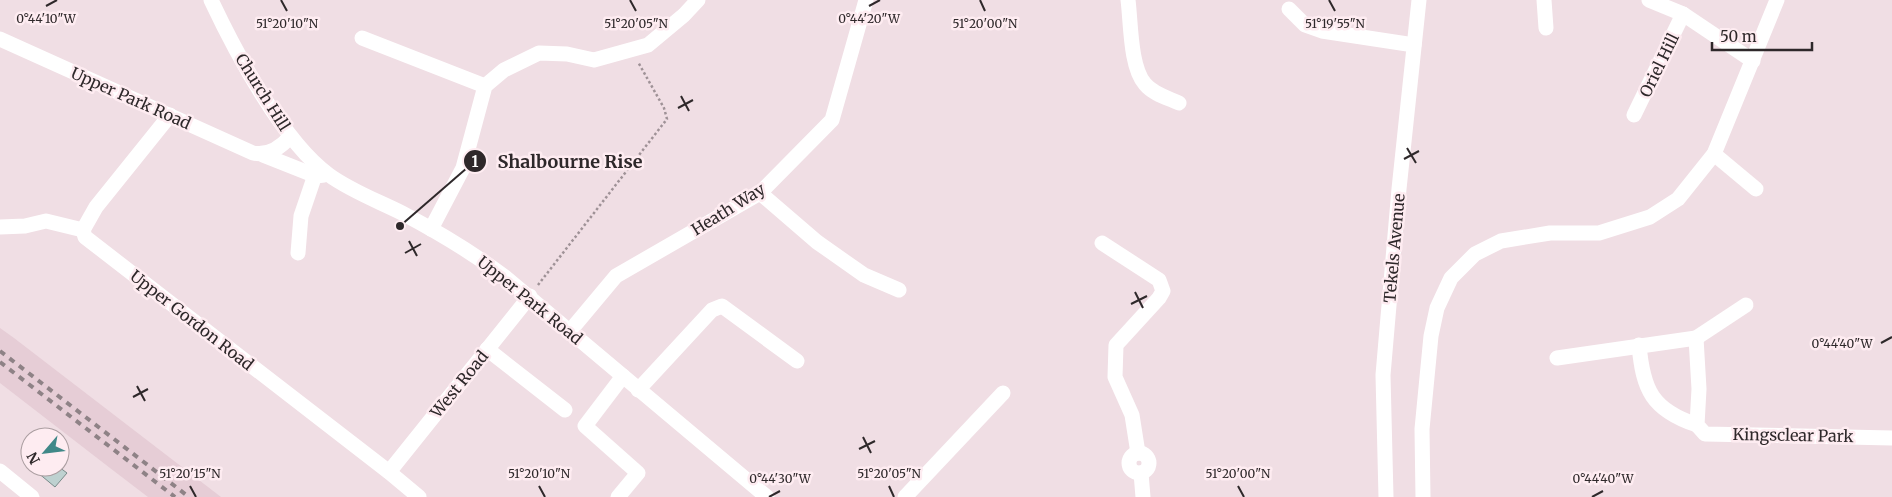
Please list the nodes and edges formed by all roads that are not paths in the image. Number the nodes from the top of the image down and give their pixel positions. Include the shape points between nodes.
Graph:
1 (211, 0) edge
2 (698, 0) edge
3 (866, 0) edge
4 (1128, 0) edge
5 (1419, 0) edge
6 (1544, 0) edge
7 (1649, 0) edge
8 (1777, 0) edge
9 (1289, 9) dead end
10 (1683, 14) junction
11 (1546, 28) dead end
12 (362, 38) dead end
13 (0, 39) edge
14 (1414, 45) junction
15 (1753, 61) junction
16 (485, 86) junction
17 (1179, 103) dead end
18 (170, 115) junction
19 (1634, 115) dead end
20 (290, 137) junction
21 (1714, 154) junction
22 (263, 155) junction
23 (321, 175) junction
24 (1756, 189) dead end
25 (760, 193) junction
26 (0, 227) edge
27 (431, 229) junction
28 (83, 230) junction
29 (1102, 243) dead end
30 (298, 254) dead end
31 (898, 290) dead end
32 (530, 296) junction
33 (1746, 305) dead end
34 (570, 331) junction
35 (1696, 338) junction
36 (1638, 345) junction
37 (487, 349) junction
38 (1557, 358) dead end
39 (797, 361) dead end
40 (623, 376) junction
41 (638, 390) junction
42 (1003, 393) dead end
43 (565, 410) dead end
44 (1697, 425) junction
45 (1892, 438) edge
46 (0, 471) edge
47 (389, 472) junction
48 (32, 497) edge
49 (419, 497) edge
50 (618, 497) edge
51 (767, 497) edge
52 (905, 497) edge
53 (1143, 497) edge
54 (1386, 497) edge
55 (1423, 497) edge

1 - 20 street, Church Hill via 240,56
2 - 16 street via 648,45 594,60 539,53 504,70
3 - 25 street, Heath Way via 832,120
4 - 17 street via 1136,67 1145,84
5 - 14 street, Tekels Avenue
6 - 11 street
7 - 10 street, Oriel Hill
8 - 15 street
9 - 14 street via 1304,25 1322,32
10 - 15 street, Oriel Hill
10 - 19 street, Oriel Hill
12 - 16 street
13 - 18 street, Upper Park Road
14 - 54 street, Tekels Avenue via 1383,375
15 - 21 street
16 - 27 street via 463,168
18 - 22 street, Upper Park Road
18 - 28 street via 96,207
20 - 22 street
20 - 23 street, Church Hill
21 - 24 street
21 - 55 street via 1678,199 1650,217 1599,233 1550,233 1501,241 1475,254 1451,278 1437,308 1431,336 1422,429
22 - 23 street, Upper Park Road
23 - 27 street, Upper Park Road
23 - 30 street via 301,216
25 - 31 street via 817,242 864,275
25 - 34 street, Heath Way via 616,276
26 - 28 street via 46,221
27 - 32 street, Upper Park Road via 479,258
28 - 47 street, Upper Gordon Road via 93,244
29 - 53 street via 1159,280 1163,291 1116,345 1115,376 1132,415 1138,453 1147,457 1149,464 1141,473
32 - 34 street, Upper Park Road
32 - 37 street, West Road
33 - 35 street
34 - 40 street, Upper Park Road
35 - 36 street
35 - 44 street
36 - 38 street
36 - 44 street, Kingsclear Park via 1647,391 1674,418
37 - 43 street
37 - 47 street, West Road
39 - 41 street via 722,306 712,310
40 - 41 street, Upper Park Road
40 - 50 street via 585,426 638,473
41 - 51 street, Upper Park Road
42 - 52 street
44 - 45 street, Kingsclear Park via 1704,434
46 - 48 street
47 - 49 street, Upper Gordon Road

